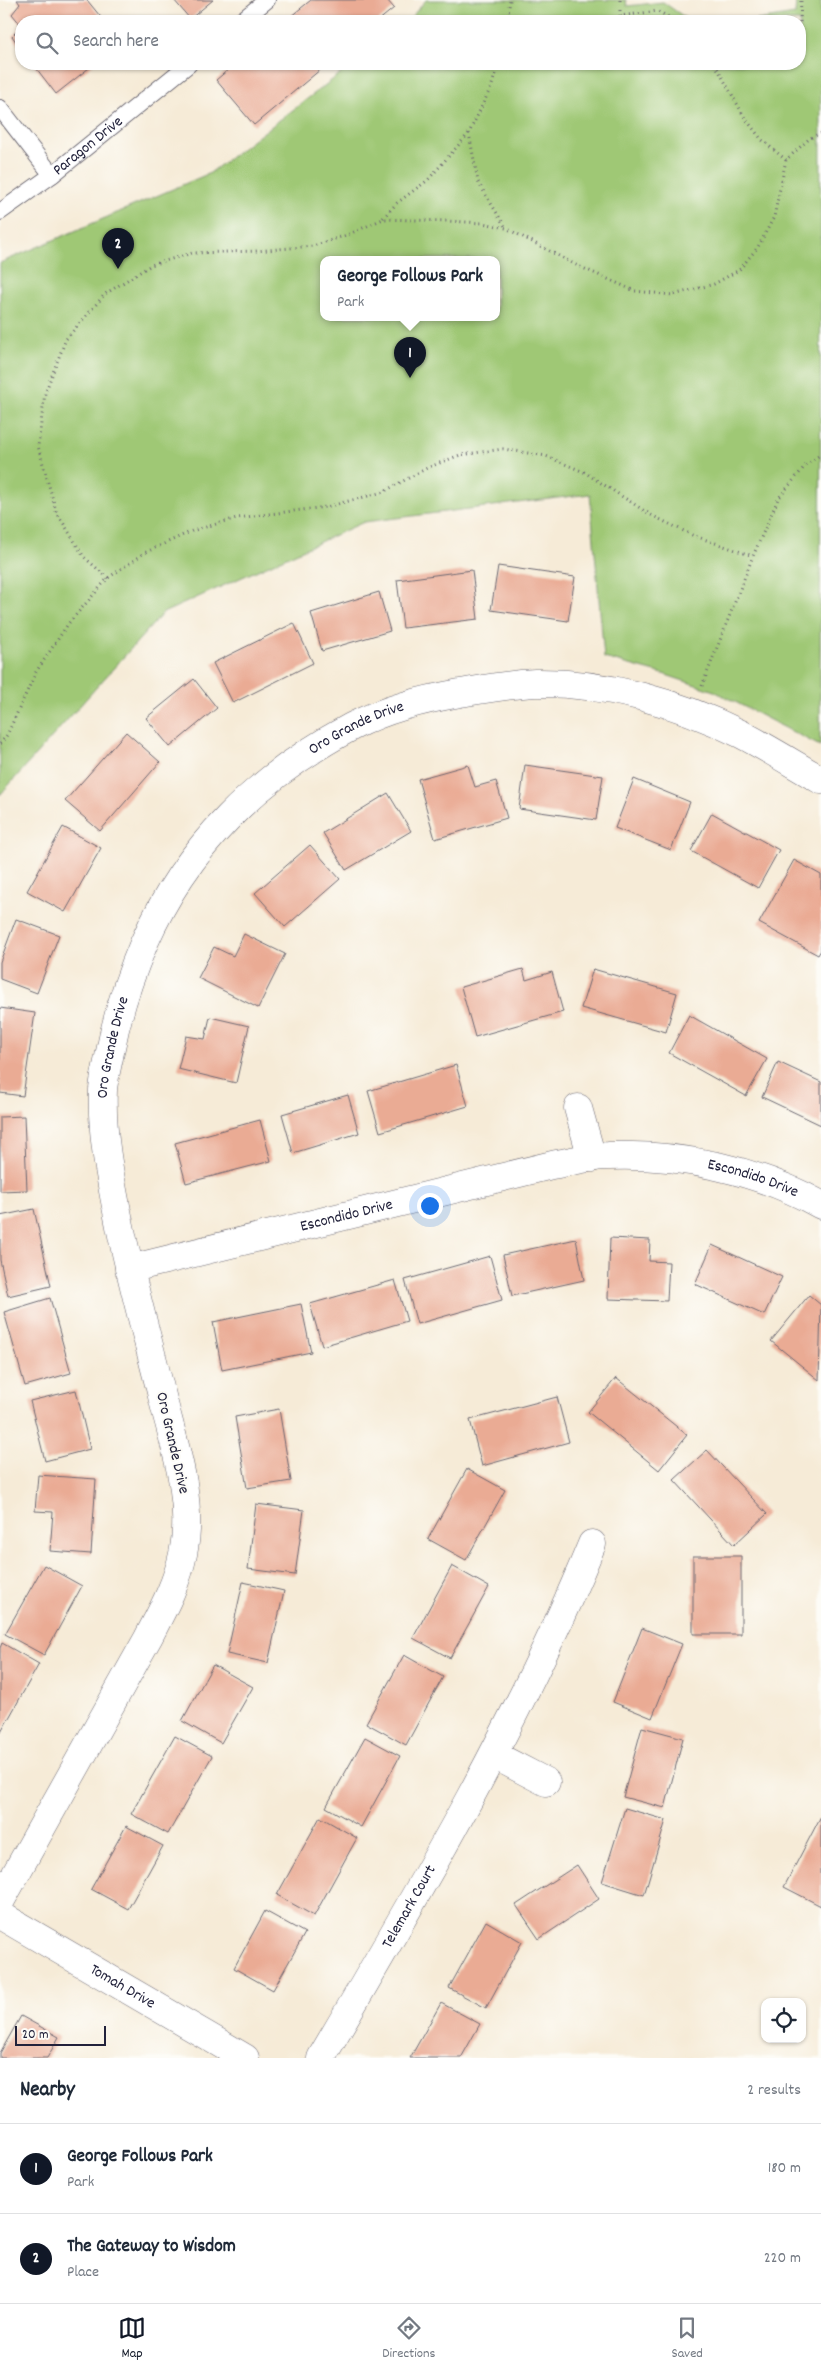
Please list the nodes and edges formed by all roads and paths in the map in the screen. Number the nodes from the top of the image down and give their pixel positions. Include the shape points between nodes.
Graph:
1 (267, 0) edge
2 (510, 0) edge
3 (620, 0) edge
4 (801, 0) edge
5 (662, 14) edge
6 (248, 15) edge
7 (508, 15) edge
8 (620, 15) edge
9 (628, 15) edge
10 (800, 15) edge
11 (182, 70) edge
12 (496, 70) edge
13 (718, 70) edge
14 (0, 108) edge
15 (469, 132) junction
16 (821, 133) edge
17 (786, 160) junction
18 (52, 175) junction
19 (0, 212) edge
20 (383, 219) junction
21 (506, 228) junction
22 (821, 454) edge
23 (753, 556) junction
24 (108, 578) junction
25 (690, 714) junction
26 (0, 744) edge
27 (821, 780) edge
28 (578, 1108) dead end
29 (592, 1158) junction
30 (821, 1205) edge
31 (129, 1269) junction
32 (592, 1544) dead end
33 (494, 1755) junction
34 (546, 1782) dead end
35 (0, 1902) edge
36 (0, 1915) edge
37 (245, 2058) edge
38 (321, 2058) edge

1 - 6 lane
2 - 7 path
3 - 8 path
4 - 10 path
5 - 9 path via 658,11
11 - 18 lane, Paragon Drive
12 - 15 path
13 - 17 path via 745,118 762,140
14 - 18 lane, Paragon Drive
15 - 20 path via 428,180 397,203
15 - 21 path via 478,182
16 - 17 path via 810,138
17 - 21 path via 774,217 758,247 739,270 714,284 673,295 635,291 576,265
18 - 19 lane
20 - 21 path via 483,223
20 - 24 path via 313,246 192,253 151,265 105,294 66,339 44,393 38,446 56,511 84,557
22 - 23 path via 806,465 778,499
23 - 24 path via 692,535 651,515 584,472 546,456 503,448 460,455 427,468 383,492 326,507 237,518 192,531 144,553
23 - 25 path
24 - 26 path via 68,624 36,672
25 - 27 street, Oro Grande Drive via 740,734
25 - 31 street, Oro Grande Drive via 616,690 534,683 426,700 368,718 320,744 270,778 231,814 191,858 157,913 134,966 116,1021 103,1088 107,1162
28 - 29 street
29 - 30 street, Escondido Drive via 679,1159 736,1171 791,1188
29 - 31 street, Escondido Drive via 552,1165
31 - 35 street, Oro Grande Drive via 182,1475 187,1519 183,1554 166,1604
32 - 33 street, Telemark Court via 567,1605
33 - 34 street
33 - 38 street, Telemark Court
36 - 37 street, Tomah Drive

